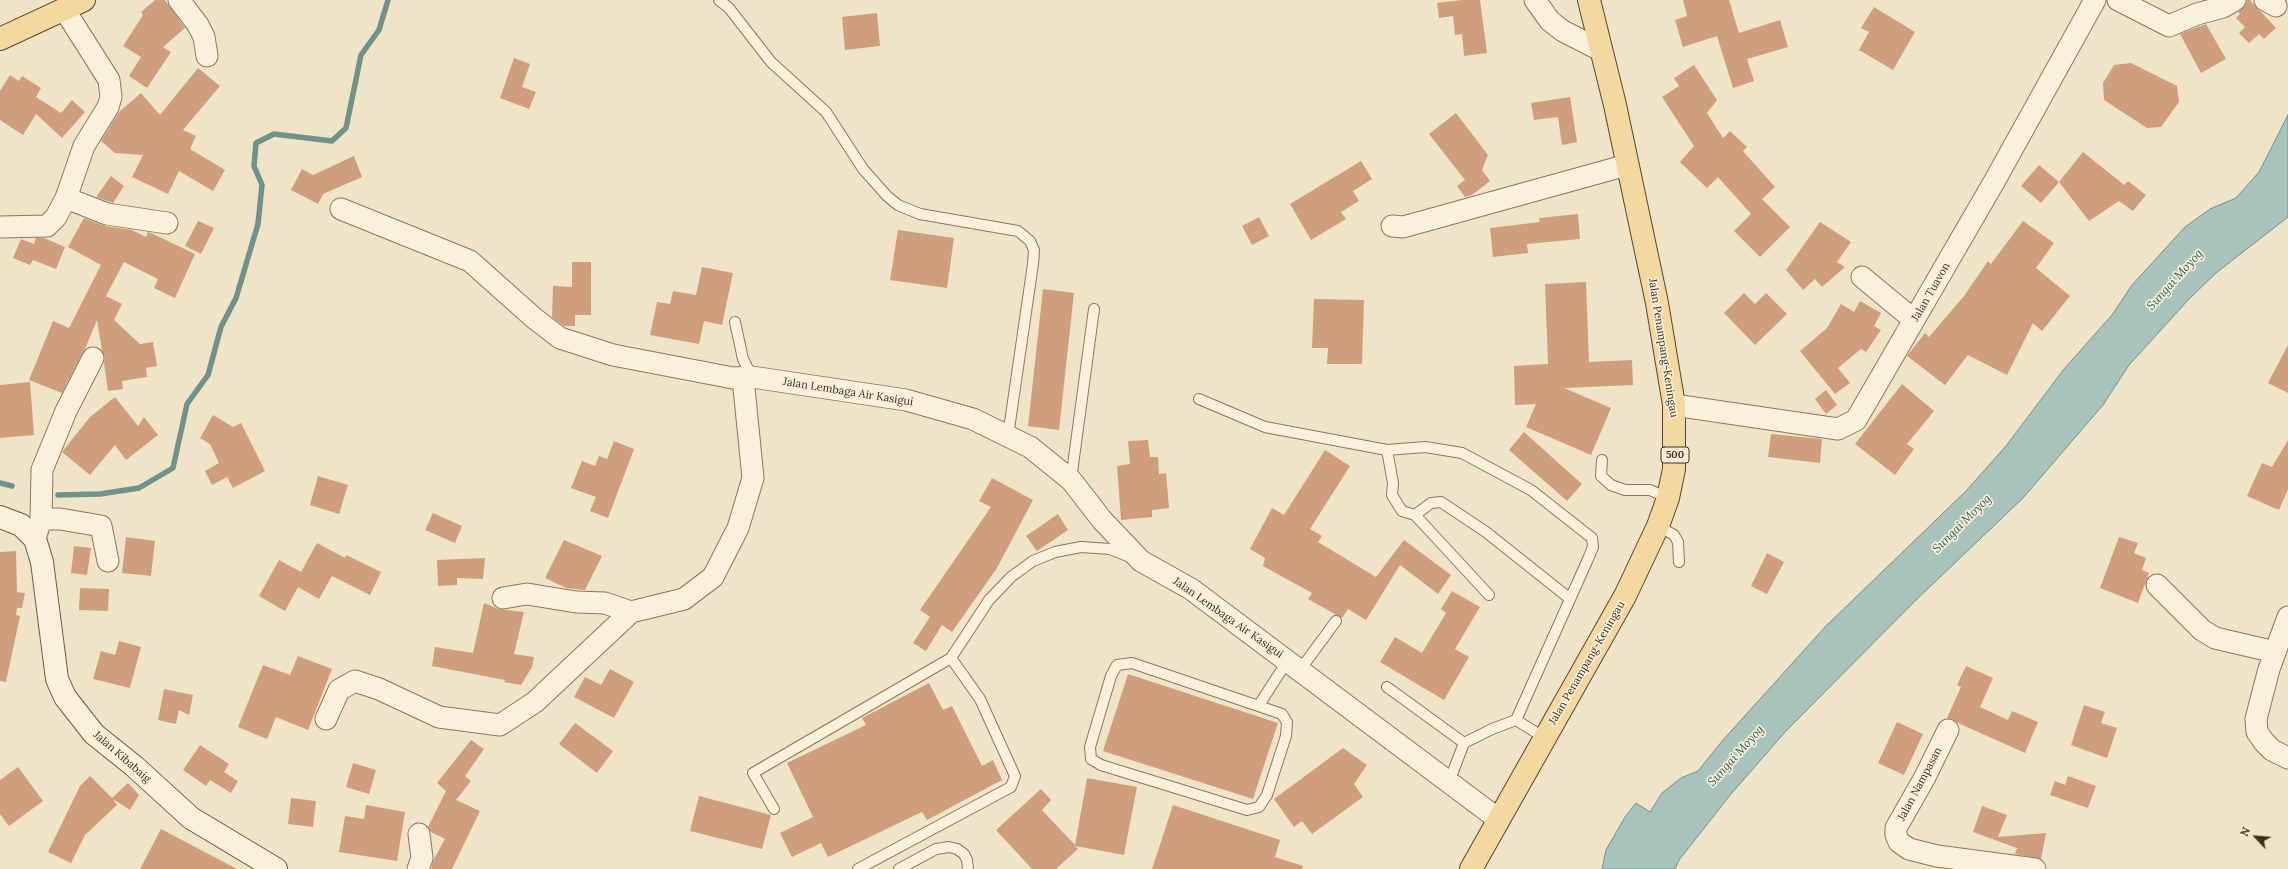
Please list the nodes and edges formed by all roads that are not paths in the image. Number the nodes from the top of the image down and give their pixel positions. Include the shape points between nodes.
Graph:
1 (84, 0) edge
2 (179, 0) edge
3 (719, 0) edge
4 (1535, 0) edge
5 (1589, 0) edge
6 (2094, 0) edge
7 (2118, 0) edge
8 (2235, 0) edge
9 (64, 9) junction
10 (0, 39) edge
11 (1600, 50) junction
12 (207, 56) dead end
13 (1627, 165) junction
14 (66, 198) junction
15 (341, 209) dead end
16 (168, 223) dead end
17 (1392, 226) dead end
18 (0, 227) edge
19 (1862, 277) dead end
20 (1094, 309) dead end
21 (1914, 320) junction
22 (735, 322) dead end
23 (93, 358) dead end
24 (748, 378) junction
25 (1199, 399) dead end
26 (1674, 405) junction
27 (1008, 436) junction
28 (1388, 450) junction
29 (1602, 460) dead end
30 (1071, 480) junction
31 (1668, 498) junction
32 (1415, 515) junction
33 (0, 517) edge
34 (1658, 526) junction
35 (38, 529) junction
36 (108, 561) dead end
37 (1141, 561) junction
38 (1679, 562) dead end
39 (2157, 585) dead end
40 (1489, 595) dead end
41 (503, 598) dead end
42 (1569, 598) junction
43 (632, 612) junction
44 (2288, 617) edge
45 (1336, 621) dead end
46 (2275, 652) junction
47 (951, 658) junction
48 (1294, 665) junction
49 (1387, 687) dead end
50 (1259, 706) junction
51 (326, 719) dead end
52 (1516, 720) junction
53 (1948, 730) dead end
54 (1545, 738) junction
55 (1464, 743) junction
56 (2288, 758) edge
57 (1449, 782) junction
58 (774, 809) dead end
59 (1498, 819) junction
60 (419, 834) dead end
61 (2026, 868) edge
62 (276, 869) edge
63 (418, 869) edge
64 (858, 869) edge
65 (899, 869) edge
66 (968, 869) edge
67 (1471, 869) edge

1 - 9 main road
2 - 12 street via 198,25 204,37
3 - 27 lane via 729,8 772,62 826,112 863,169 886,196 898,205 920,214 1018,231 1030,241 1034,250 1033,264
4 - 11 street via 1550,21
5 - 11 main road, Jalan Penampang-Keningau / 500
6 - 21 street, Jalan Tuavon via 1994,182
7 - 8 street via 2169,26 2197,14 2223,7
9 - 10 main road
9 - 14 street via 109,80 111,98 84,146
11 - 13 main road, Jalan Penampang-Keningau / 500
13 - 17 street via 1403,226
13 - 26 main road, Jalan Penampang-Keningau / 500 via 1657,302
14 - 16 street via 107,214
14 - 18 street via 56,217 47,226
15 - 24 street, Jalan Lembaga Air Kasigui via 470,261 560,338 613,355
19 - 21 street
20 - 30 lane
21 - 26 street, Jalan Tuavon via 1856,420 1847,427 1838,430
22 - 24 lane
23 - 35 street via 66,411 42,470
24 - 27 street, Jalan Lembaga Air Kasigui via 906,400 974,419
24 - 43 street via 753,478 738,528 713,577 684,599
25 - 28 lane via 1265,427
26 - 31 main road, Jalan Penampang-Keningau / 500 via 1674,469
27 - 30 street, Jalan Lembaga Air Kasigui via 1030,447
28 - 32 lane via 1393,483 1392,495 1402,511
28 - 42 lane via 1425,447 1462,453 1531,490 1592,538 1593,547
29 - 31 lane via 1601,476 1611,485 1625,490 1650,490
30 - 37 street, Jalan Lembaga Air Kasigui via 1102,520
31 - 34 main road, Jalan Penampang-Keningau / 500
32 - 40 lane
32 - 42 lane via 1431,503 1441,502 1486,532
33 - 35 street, Jalan Kibabaig
34 - 38 lane via 1674,535 1678,542
34 - 54 main road, Jalan Penampang-Keningau / 500 via 1625,596
35 - 36 street via 60,519 101,526
35 - 62 street, Jalan Kibabaig via 53,659 57,679 65,697 94,734 191,818
37 - 47 lane via 1110,549 1082,547 1055,552 1033,561 1011,577 988,600
37 - 48 street, Jalan Lembaga Air Kasigui via 1190,589
39 - 46 street via 2202,630 2215,638
41 - 43 street via 527,594 576,602 605,603
42 - 52 lane
43 - 51 street via 535,702 500,725 439,717 379,689 355,681 340,690
44 - 46 street
45 - 48 lane
46 - 56 street via 2256,718 2257,732 2272,750
47 - 58 lane via 753,773
47 - 64 lane via 980,699 1015,776 1011,787
48 - 50 lane
48 - 57 street, Jalan Lembaga Air Kasigui
49 - 55 lane
50 - 50 lane via 1282,714 1287,722 1286,736 1267,795 1259,807 1247,810 1101,765 1092,759 1090,747 1111,676 1117,665 1132,663
52 - 54 lane
52 - 55 lane
53 - 61 street, Jalan Nampasan via 1896,828 1899,842 1923,852
54 - 59 main road, Jalan Penampang-Keningau / 500
55 - 57 lane
57 - 59 street, Jalan Lembaga Air Kasigui
59 - 67 main road, Jalan Penampang-Keningau / 500
60 - 63 street via 422,858
65 - 66 lane via 936,849 949,847 964,854

